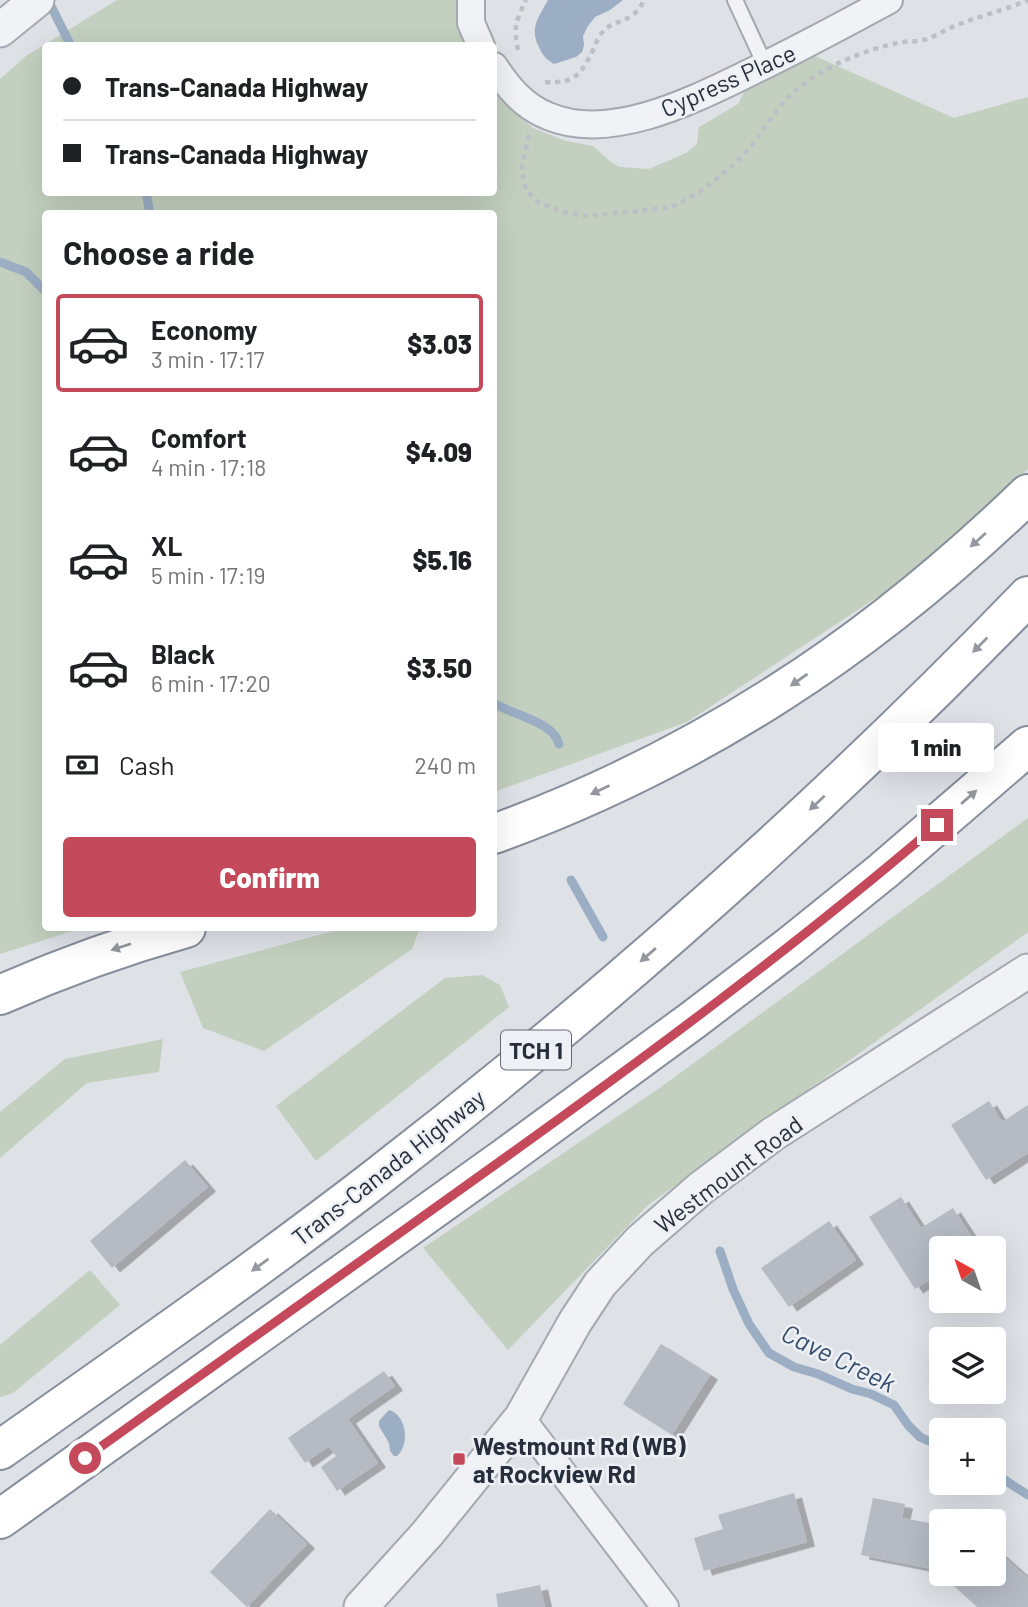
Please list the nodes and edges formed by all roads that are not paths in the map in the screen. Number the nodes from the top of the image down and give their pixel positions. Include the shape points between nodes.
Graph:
1 (37, 0) edge
2 (471, 0) edge
3 (735, 0) edge
4 (888, 0) edge
5 (0, 30) edge
6 (479, 42) edge
7 (765, 65) junction
8 (497, 70) edge
9 (1028, 494) edge
10 (1028, 596) edge
11 (1028, 746) edge
12 (497, 833) edge
13 (176, 931) edge
14 (1028, 971) edge
15 (0, 995) edge
16 (211, 1369) junction
17 (521, 1418) junction
18 (0, 1450) edge
19 (0, 1519) edge
20 (0, 1544) edge
21 (361, 1607) edge
22 (665, 1607) edge

1 - 5 street
2 - 6 street via 471,23
3 - 7 lane
4 - 7 street, Cypress Place
7 - 8 street, Cypress Place via 680,106 649,116 589,124 542,114 517,96
9 -> 12 highway via 929,583 779,694 653,765
10 -> 18 highway, Trans-Canada Highway / TCH 1 via 820,800 555,1035 278,1252
16 -> 11 highway, TCH 1 via 736,987 883,871
13 -> 15 highway via 92,957
14 - 17 street, Westmount Road via 773,1135 660,1223 600,1284
16 - 19 highway, TCH 1
16 - 20 highway
17 - 21 street, Westmount Road
17 - 22 street

